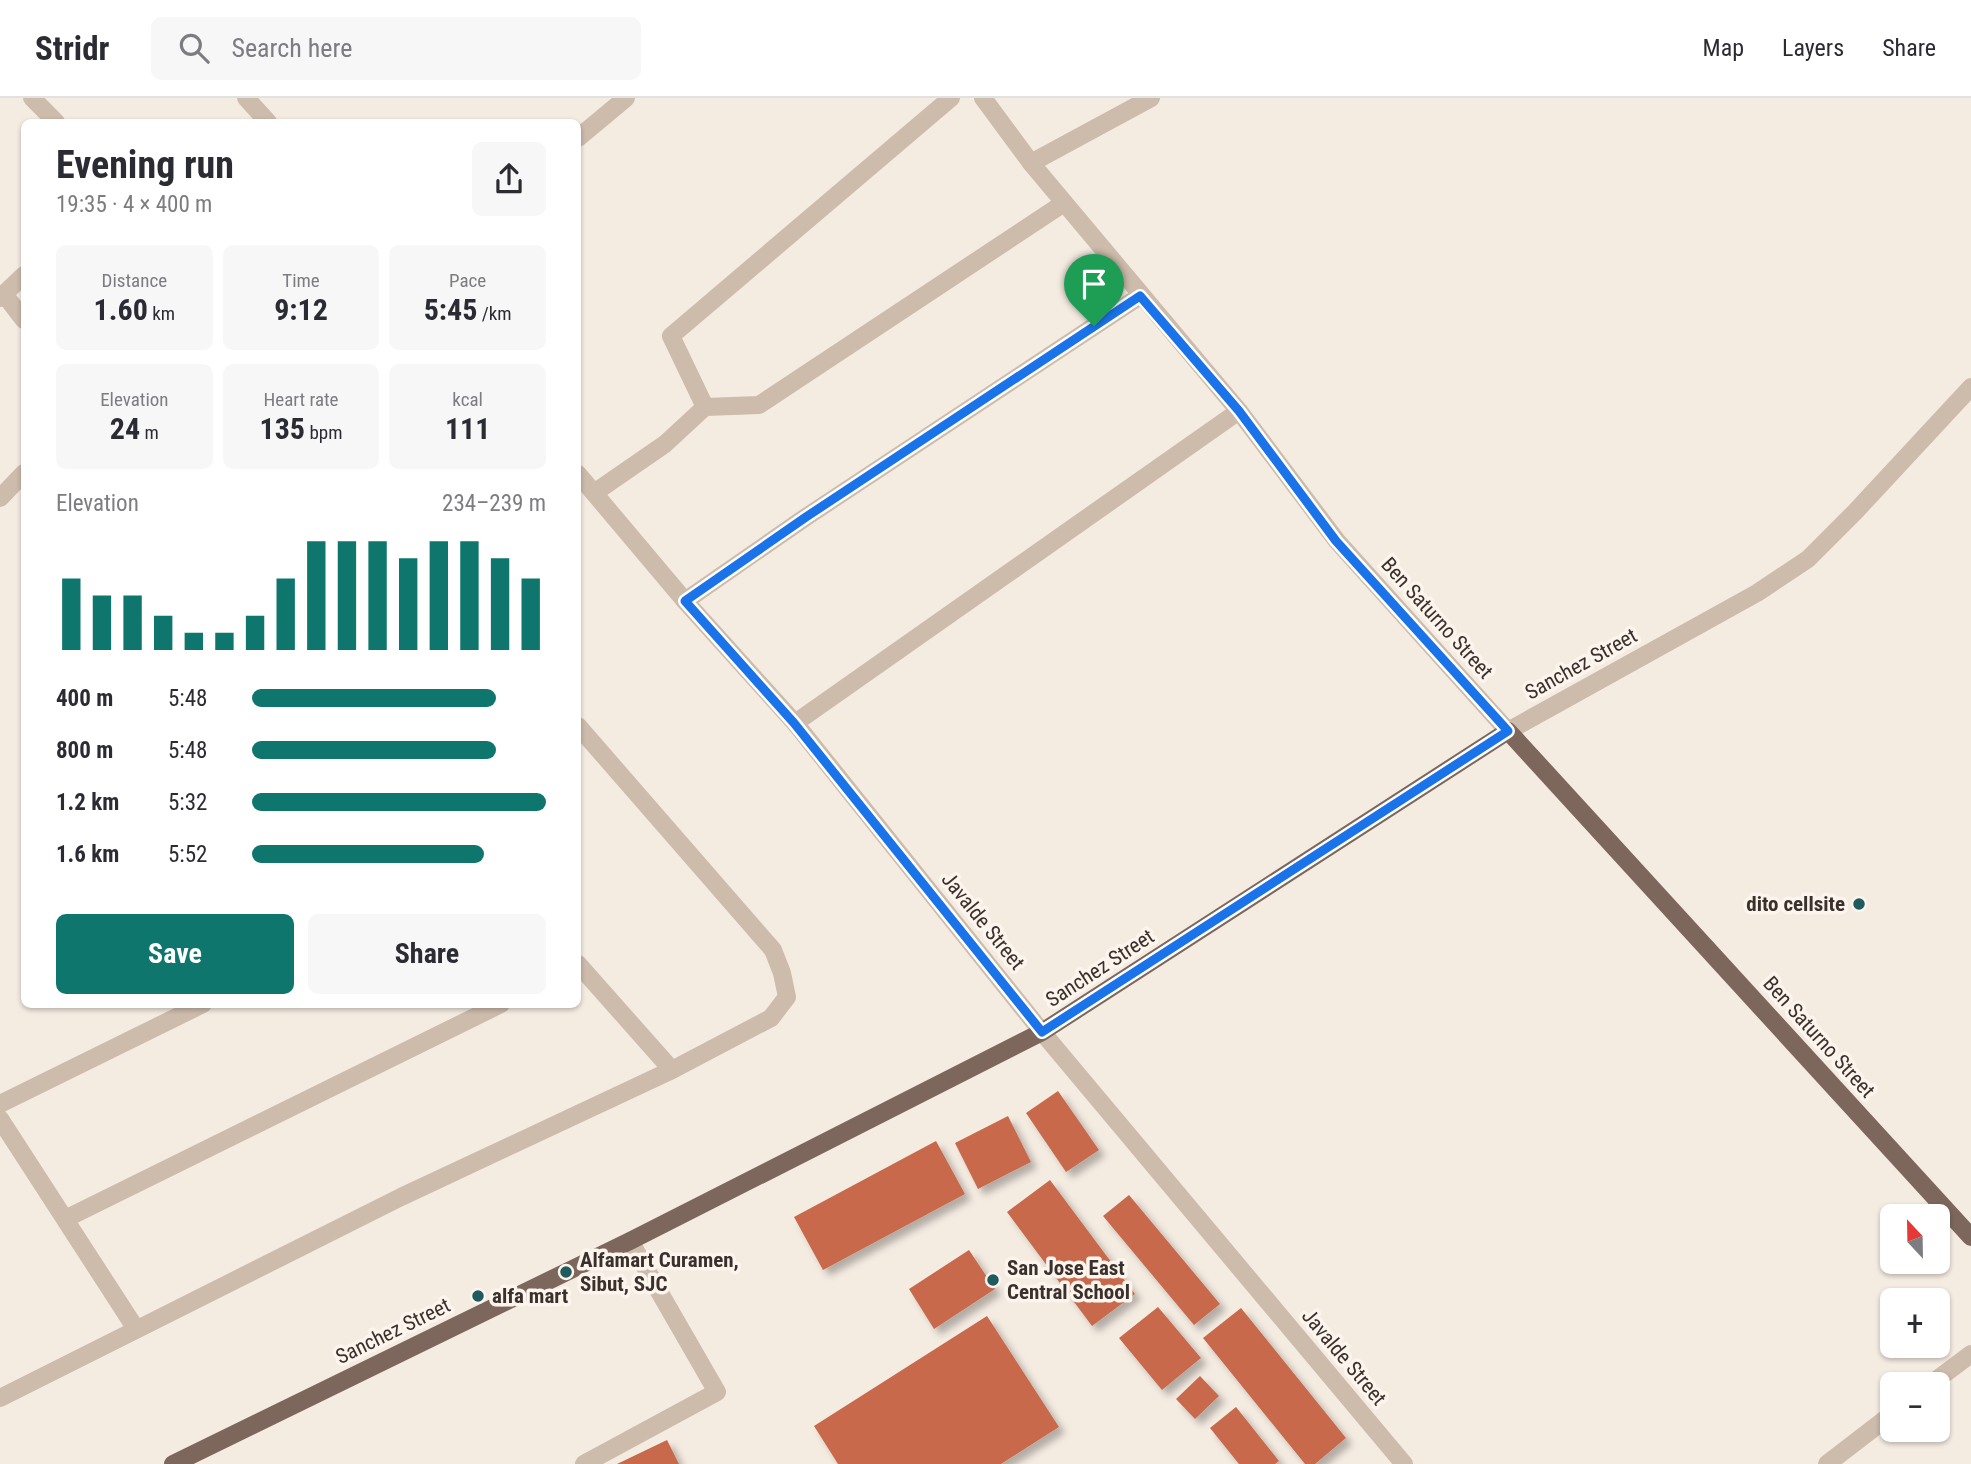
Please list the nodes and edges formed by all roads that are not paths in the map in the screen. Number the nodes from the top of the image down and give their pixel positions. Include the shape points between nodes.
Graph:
1 (32, 98) edge
2 (246, 98) edge
3 (626, 98) edge
4 (951, 98) edge
5 (983, 98) edge
6 (1151, 98) edge
7 (53, 119) edge
8 (265, 119) edge
9 (581, 136) edge
10 (1031, 163) junction
11 (1064, 203) junction
12 (21, 278) edge
13 (2, 296) edge
14 (1140, 296) junction
15 (21, 317) edge
16 (1971, 387) edge
17 (705, 407) junction
18 (1239, 411) junction
19 (21, 476) edge
20 (581, 478) edge
21 (594, 493) junction
22 (0, 498) edge
23 (685, 601) junction
24 (794, 723) junction
25 (581, 729) edge
26 (1508, 731) junction
27 (581, 968) edge
28 (195, 1008) edge
29 (493, 1008) edge
30 (1042, 1032) junction
31 (672, 1070) junction
32 (0, 1104) edge
33 (0, 1119) edge
34 (65, 1219) junction
35 (1971, 1237) edge
36 (630, 1241) junction
37 (136, 1329) junction
38 (1971, 1354) edge
39 (1947, 1372) edge
40 (1, 1396) edge
41 (1880, 1423) edge
42 (173, 1464) edge
43 (584, 1464) edge
44 (1404, 1464) edge
45 (1827, 1464) edge

1 - 7 street
2 - 8 street
3 - 9 street
4 - 17 street via 671,336
5 - 10 street, Ben Saturno Street
6 - 10 street
10 - 11 street, Ben Saturno Street
11 - 14 street, Ben Saturno Street
11 - 17 street via 759,405
12 - 13 street
13 - 15 street
14 - 18 street, Ben Saturno Street
14 - 23 street
16 - 26 street, Sanchez Street via 1808,559 1757,593
17 - 21 street
18 - 24 street
18 - 26 street, Ben Saturno Street via 1336,541
19 - 22 street
20 - 21 street, Javalde Street
21 - 23 street, Javalde Street
23 - 24 street, Javalde Street
24 - 30 street, Javalde Street
25 - 31 street via 773,950 782,973 787,997 771,1018
26 - 30 main road, Sanchez Street
26 - 35 main road, Ben Saturno Street
27 - 31 street
28 - 32 street
29 - 34 street
30 - 36 main road, Sanchez Street
30 - 44 street, Javalde Street
31 - 37 street via 401,1197
33 - 34 street
34 - 37 street
36 - 42 main road, Sanchez Street
36 - 43 street via 717,1392
37 - 40 street
38 - 39 street
41 - 45 street

